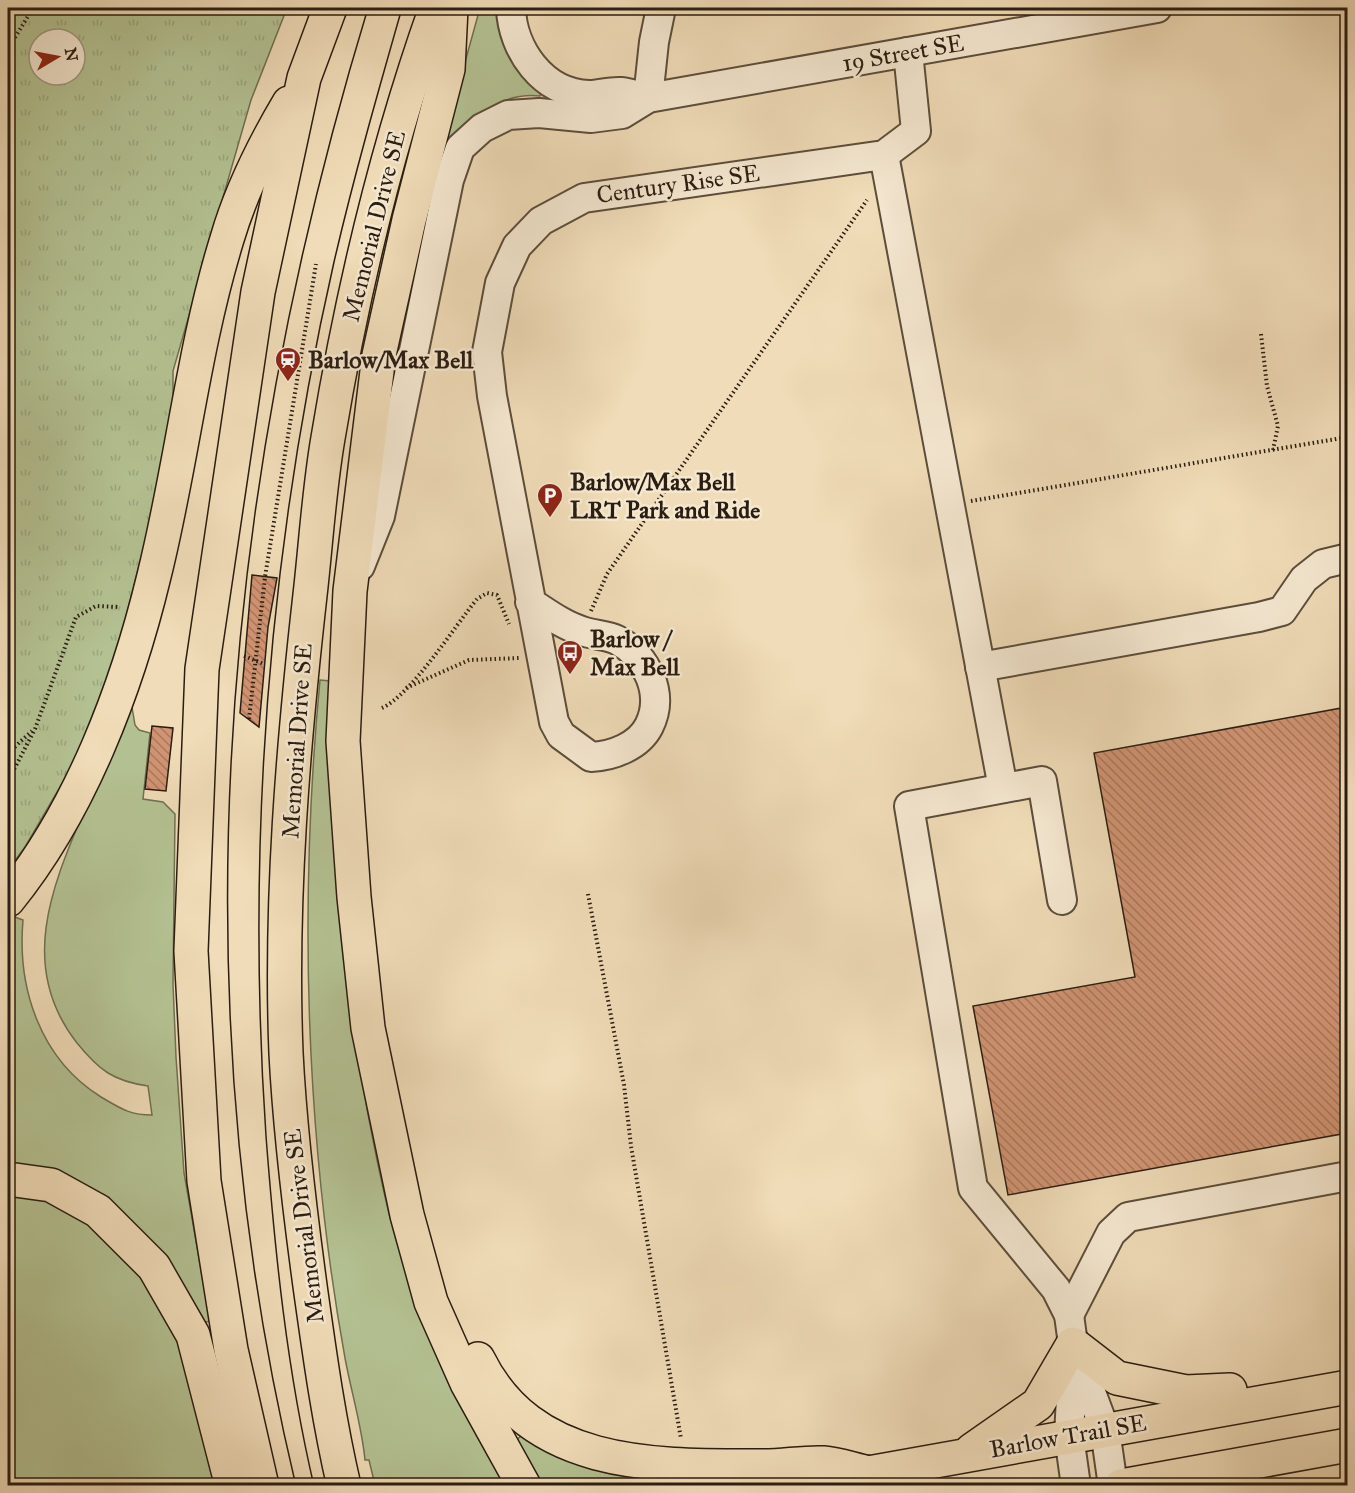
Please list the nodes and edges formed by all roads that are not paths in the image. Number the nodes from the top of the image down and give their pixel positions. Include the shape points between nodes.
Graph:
1 (330, 8) edge
2 (436, 8) edge
3 (451, 8) edge
4 (511, 8) edge
5 (661, 8) edge
6 (1157, 8) edge
7 (908, 52) junction
8 (304, 78) junction
9 (648, 98) junction
10 (884, 155) junction
11 (1347, 558) edge
12 (350, 591) junction
13 (530, 602) junction
14 (980, 667) junction
15 (1003, 788) junction
16 (8, 900) edge
17 (1062, 900) dead end
18 (1347, 1176) edge
19 (8, 1179) edge
20 (407, 1215) junction
21 (1071, 1330) junction
22 (1347, 1386) edge
23 (1105, 1430) junction
24 (1069, 1436) junction
25 (1347, 1445) edge
26 (966, 1455) junction
27 (868, 1473) junction
28 (343, 1479) edge
29 (1186, 1479) edge
30 (247, 1484) edge
31 (524, 1485) edge
32 (788, 1485) edge
33 (1076, 1485) edge
34 (1113, 1485) edge
35 (1121, 1485) edge

1 - 8 main road
2 - 28 main road, Memorial Drive SE via 399,127 352,311 327,441 297,712 285,922 286,1052 294,1168 324,1384
3 - 12 main road via 448,69 379,355
4 - 9 street via 511,27 524,57 543,76 568,91 588,95 620,92
5 - 9 street
6 - 7 street, 19 Street SE
7 - 9 street, 19 Street SE
7 - 10 street, Century Rise SE via 916,131
8 - 16 main road via 263,148 227,237 195,364 154,576 128,664 84,780 32,870
8 - 30 main road via 256,303 202,669 191,951 204,1180
9 - 12 street via 622,114 591,118 539,113 508,115 482,128 460,148 449,180 380,516
10 - 13 street, Century Rise SE via 584,198 541,221 517,246 500,283 487,352
10 - 14 street
11 - 14 street via 1323,564 1304,579 1282,611
12 - 20 main road via 343,741 354,897 368,1028
13 - 13 street, Century Rise SE via 554,722 561,735 591,757 609,756 644,734 652,718 652,675 635,653 616,640 582,632 556,620
14 - 15 street
15 - 17 street via 1042,781
15 - 21 street via 909,806 973,1188 1056,1290
18 - 21 street via 1128,1217 1111,1233
19 - 30 main road via 51,1185 98,1211 154,1268 194,1335
20 - 27 main road via 484,1372 500,1396 520,1415 561,1441 612,1458 767,1466 825,1463
20 - 31 main road via 431,1302 467,1383
21 - 22 main road via 1117,1378 1167,1389 1215,1392 1307,1384
21 - 23 street
21 - 24 street
21 - 26 main road via 1038,1404
22 - 23 main road, Barlow Trail SE
23 - 24 main road, Barlow Trail SE
23 - 34 street
24 - 26 main road, Barlow Trail SE
24 - 33 street
25 - 29 main road
26 - 27 main road, Barlow Trail SE
27 - 32 main road, Barlow Trail SE
29 - 35 main road

